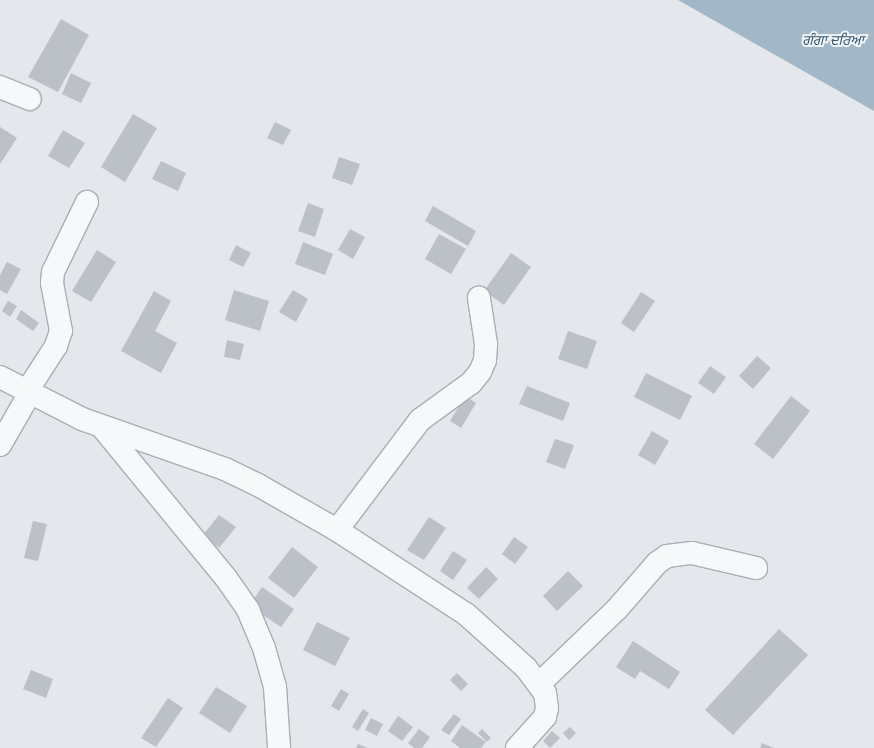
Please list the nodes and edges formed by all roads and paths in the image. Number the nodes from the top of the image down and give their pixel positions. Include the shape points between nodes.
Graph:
1 (0, 86) edge
2 (30, 99) dead end
3 (87, 202) dead end
4 (479, 298) dead end
5 (0, 377) edge
6 (29, 392) junction
7 (102, 427) junction
8 (0, 445) edge
9 (337, 530) junction
10 (756, 568) dead end
11 (539, 684) junction
12 (279, 748) edge
13 (517, 748) edge

1 - 2 street
3 - 6 street via 53,272 53,290 60,331 56,346
4 - 9 street via 486,344 485,360 480,372 471,383 420,420
5 - 6 street
6 - 7 street
6 - 8 street
7 - 9 street via 224,469 258,485
7 - 12 street via 226,578 248,610 264,648 275,687
9 - 11 street via 466,614 526,668
10 - 11 street via 692,554 667,556 656,563 617,608
11 - 13 street via 547,700 545,717

